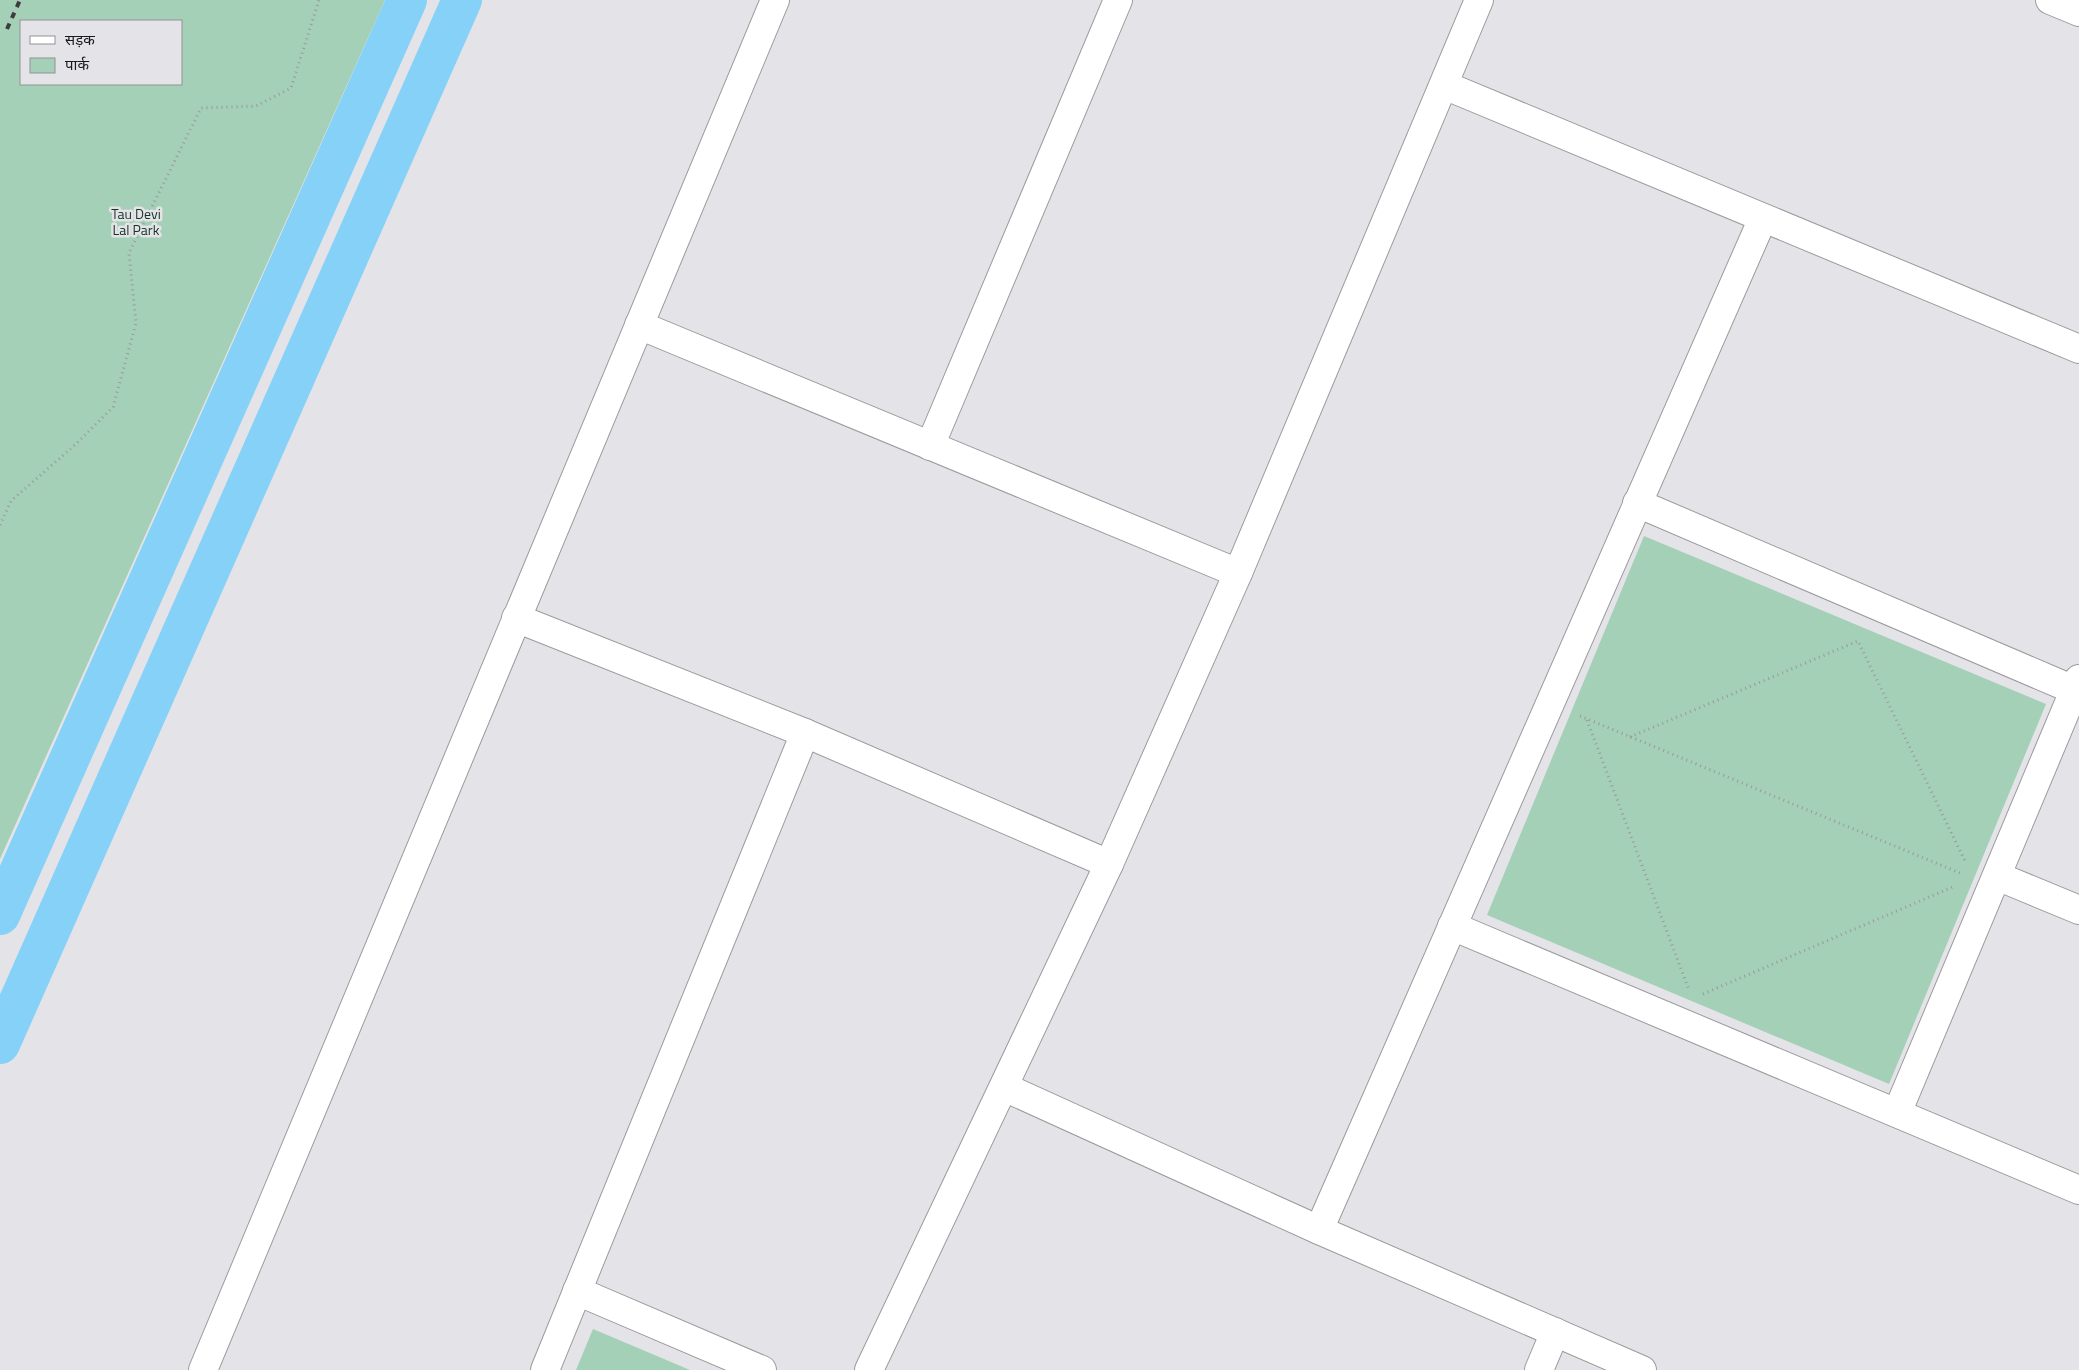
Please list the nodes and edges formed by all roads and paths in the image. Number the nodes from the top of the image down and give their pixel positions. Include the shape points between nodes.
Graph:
1 (319, 0) edge
2 (775, 0) edge
3 (1118, 0) edge
4 (1479, 0) edge
5 (2050, 0) edge
6 (2079, 12) edge
7 (1444, 85) junction
8 (1763, 218) junction
9 (639, 325) junction
10 (2079, 349) edge
11 (930, 446) junction
12 (1637, 503) junction
13 (0, 525) edge
14 (1238, 573) junction
15 (516, 618) junction
16 (2077, 685) edge
17 (1550, 704) junction
18 (1587, 719) junction
19 (805, 733) junction
20 (1630, 737) junction
21 (1109, 864) junction
22 (1987, 880) junction
23 (2079, 910) edge
24 (1452, 926) junction
25 (1692, 998) junction
26 (1683, 1023) junction
27 (1004, 1087) junction
28 (1897, 1113) junction
29 (2079, 1190) edge
30 (1319, 1230) junction
31 (577, 1291) junction
32 (1555, 1332) junction
33 (203, 1370) edge
34 (545, 1370) edge
35 (762, 1370) edge
36 (870, 1370) edge
37 (1539, 1370) edge
38 (1642, 1370) edge

1 - 13 path via 291,88 256,106 201,108 129,253 136,323 113,407 11,501
2 - 9 street
3 - 11 street
4 - 7 street
5 - 6 street
7 - 8 street
7 - 14 street
8 - 10 street
8 - 12 street
9 - 11 street
9 - 15 street
11 - 14 street
12 - 16 street
12 - 17 street
14 - 21 street
15 - 19 street
15 - 33 street
16 - 22 street
17 - 18 path
17 - 24 street
18 - 20 path
18 - 25 path
19 - 21 street
19 - 31 street
20 - 22 path
20 - 22 path via 1858,641
21 - 27 street
22 - 23 street
22 - 25 path
22 - 28 street
24 - 26 street
24 - 30 street
25 - 26 path
26 - 28 street
27 - 30 street
27 - 36 street
28 - 29 street
30 - 32 street
31 - 34 street
31 - 35 street
32 - 37 street
32 - 38 street

